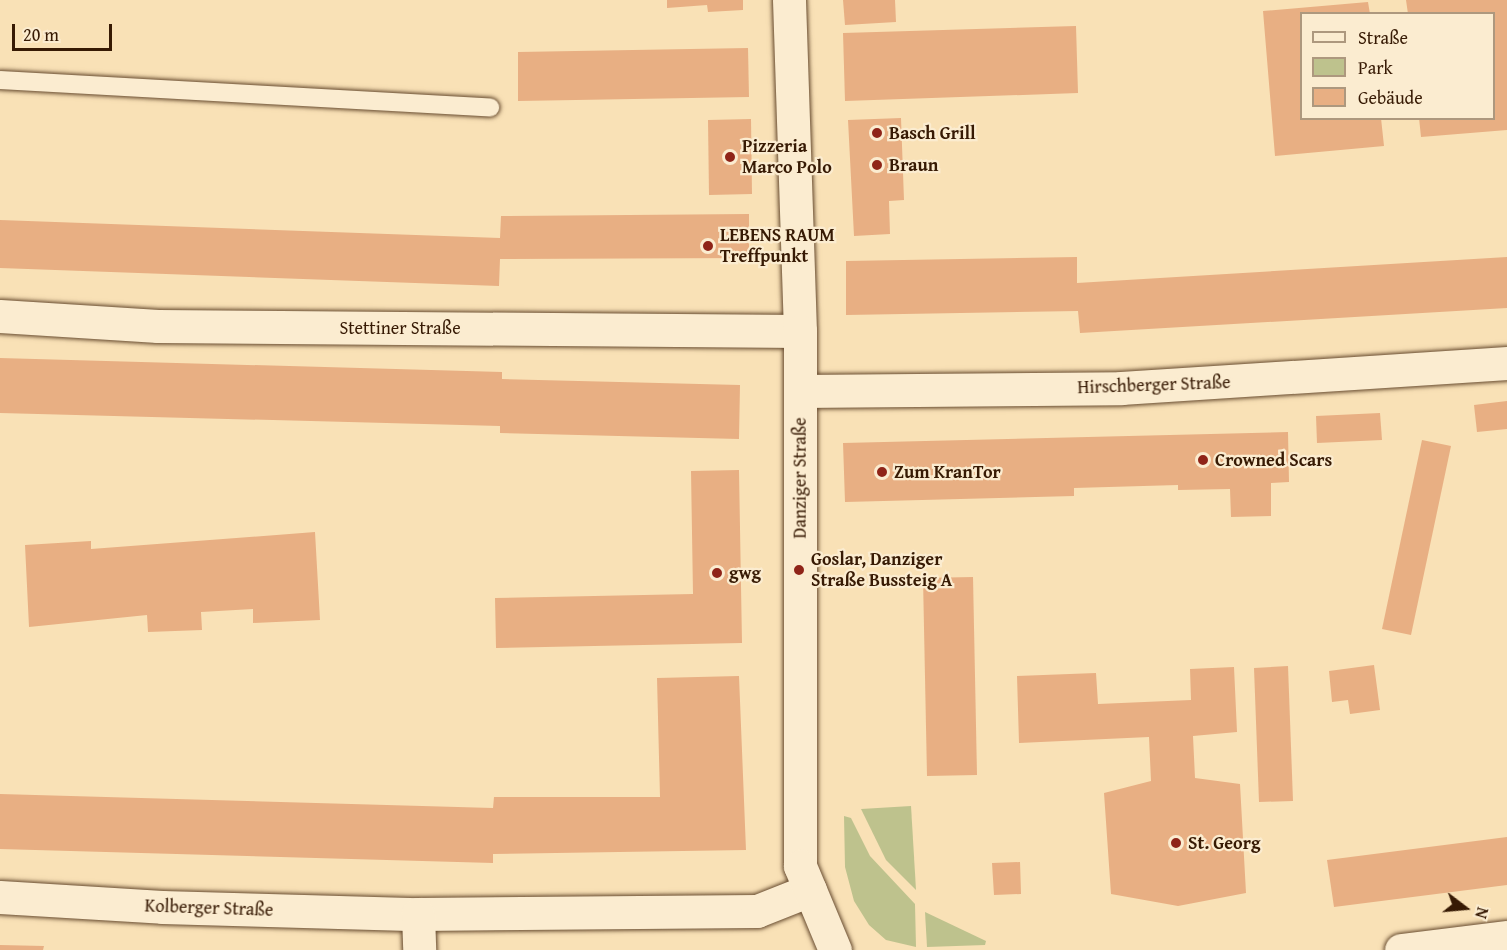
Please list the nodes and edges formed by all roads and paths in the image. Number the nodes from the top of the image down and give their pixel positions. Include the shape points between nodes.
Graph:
1 (789, 0) edge
2 (0, 80) edge
3 (490, 106) dead end
4 (0, 316) edge
5 (800, 331) junction
6 (1507, 363) edge
7 (800, 391) junction
8 (810, 890) junction
9 (0, 897) edge
10 (418, 914) junction
11 (1507, 937) edge
12 (419, 950) edge
13 (835, 950) edge
14 (1401, 950) edge

1 - 5 street, Danziger Straße
2 - 3 lane
4 - 5 street, Stettiner Straße via 158,326
5 - 7 street, Danziger Straße
6 - 7 street, Hirschberger Straße via 1120,388
7 - 8 street, Danziger Straße via 800,866
8 - 10 street, Kolberger Straße via 757,911
8 - 13 street, Danziger Straße
9 - 10 street, Kolberger Straße via 162,907
10 - 12 street
11 - 14 street

